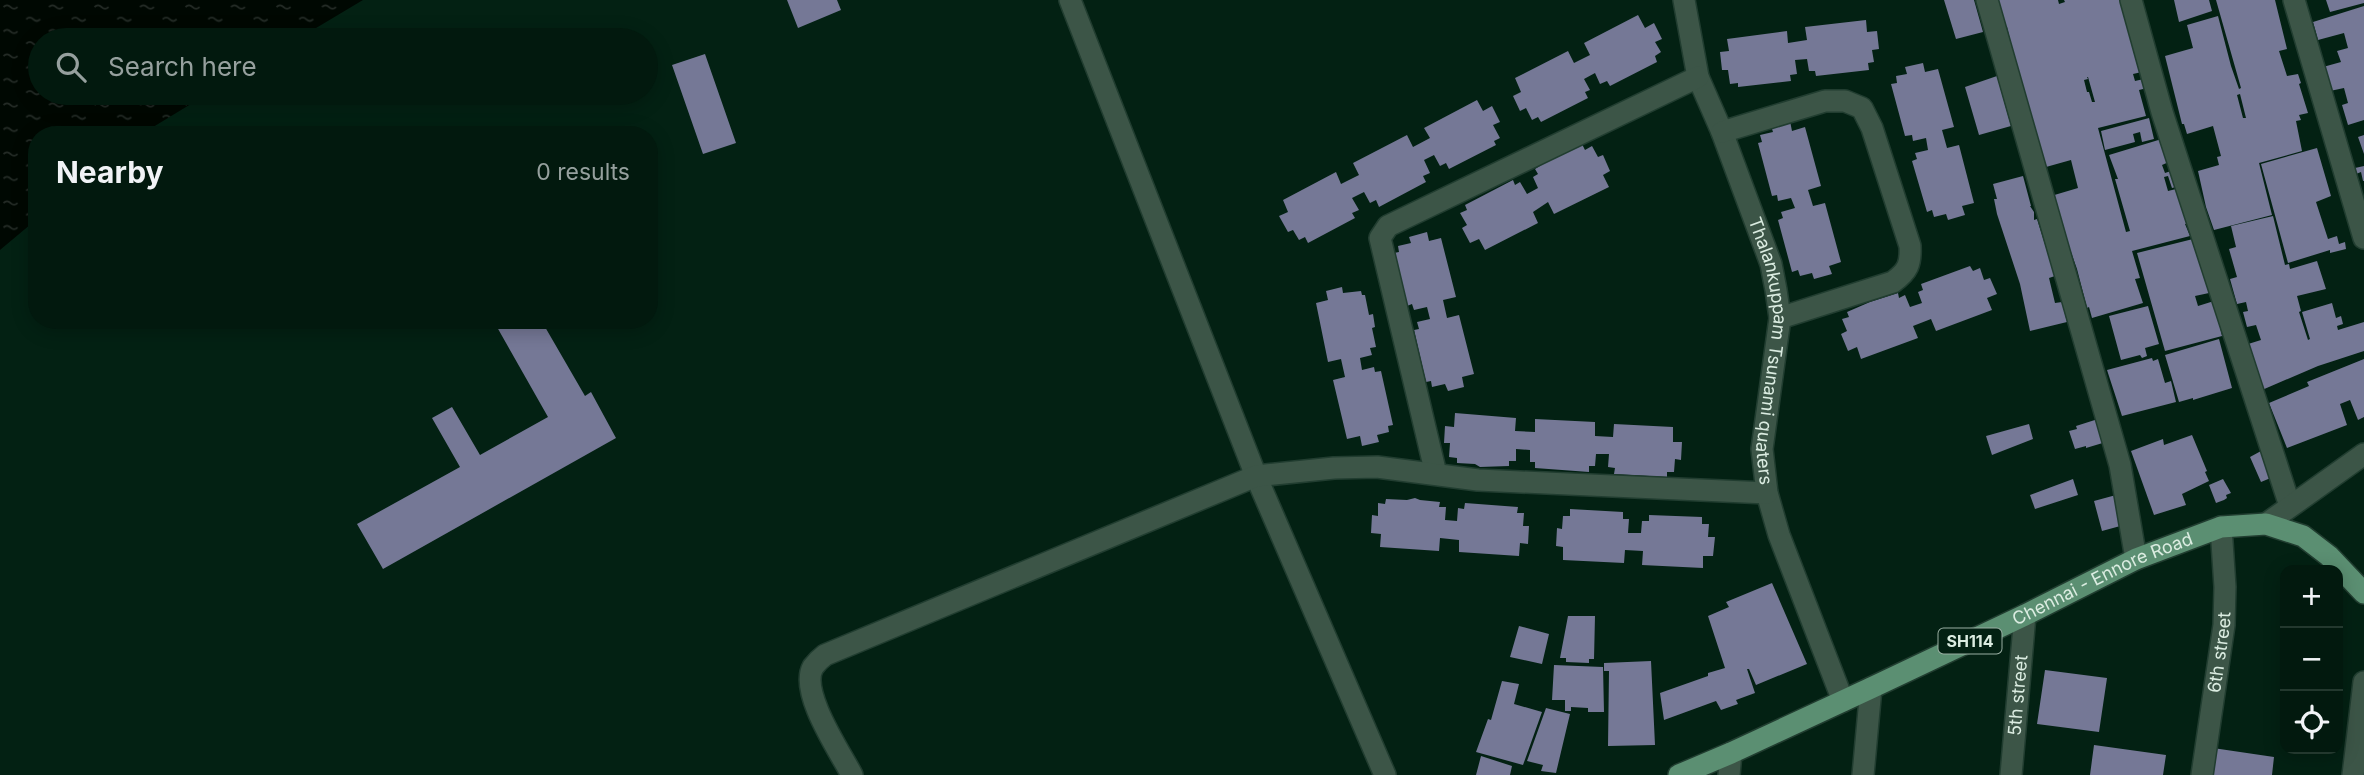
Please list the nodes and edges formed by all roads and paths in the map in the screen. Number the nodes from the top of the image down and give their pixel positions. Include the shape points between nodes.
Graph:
1 (1070, 0) edge
2 (1684, 0) edge
3 (1987, 0) edge
4 (2131, 0) edge
5 (2294, 0) edge
6 (1698, 77) junction
7 (1722, 132) junction
8 (2364, 238) edge
9 (1780, 318) junction
10 (2364, 454) edge
11 (1436, 474) junction
12 (1256, 476) junction
13 (1767, 493) junction
14 (2290, 506) junction
15 (2266, 524) junction
16 (2221, 527) junction
17 (2136, 559) junction
18 (2364, 593) edge
19 (2025, 615) junction
20 (2364, 682) edge
21 (1871, 688) junction
22 (1843, 701) junction
23 (1731, 753) junction
24 (852, 775) edge
25 (1385, 775) edge
26 (1679, 775) edge
27 (1729, 775) edge
28 (1863, 775) edge
29 (2011, 775) edge
30 (2202, 775) edge
31 (2353, 775) edge

1 - 12 street
2 - 6 street, Thalankuppam Tsunami quaters
3 - 17 street via 2120,465
4 - 14 street via 2162,113
5 - 8 street
6 - 7 street, Thalankuppam Tsunami quaters
6 - 11 street via 1388,226 1380,238
7 - 9 street, Thalankuppam Tsunami quaters via 1770,264
7 - 9 street via 1825,101 1845,101 1862,108 1910,246 1911,262 1892,282
9 - 13 street, Thalankuppam Tsunami quaters via 1762,449
10 - 14 street
11 - 12 street via 1355,467
11 - 13 street via 1478,480
12 - 24 street via 825,655 812,668 812,699
12 - 25 street
13 - 22 street, Thalankuppam Tsunami quaters
14 - 15 street
15 - 16 main road, Chennai - Ennore Road / SH114
15 - 18 main road via 2303,536
16 - 17 main road, Chennai - Ennore Road / SH114
16 - 30 street, 6th street via 2224,625
17 - 19 main road, Chennai - Ennore Road / SH114
19 - 21 main road, Chennai - Ennore Road / SH114
19 - 29 street, 5th street
20 - 31 street
21 - 22 main road, Chennai - Ennore Road / SH114
21 - 28 street
22 - 23 main road, Chennai - Ennore Road / SH114
23 - 26 main road, Chennai - Ennore Road / SH114
23 - 27 street

